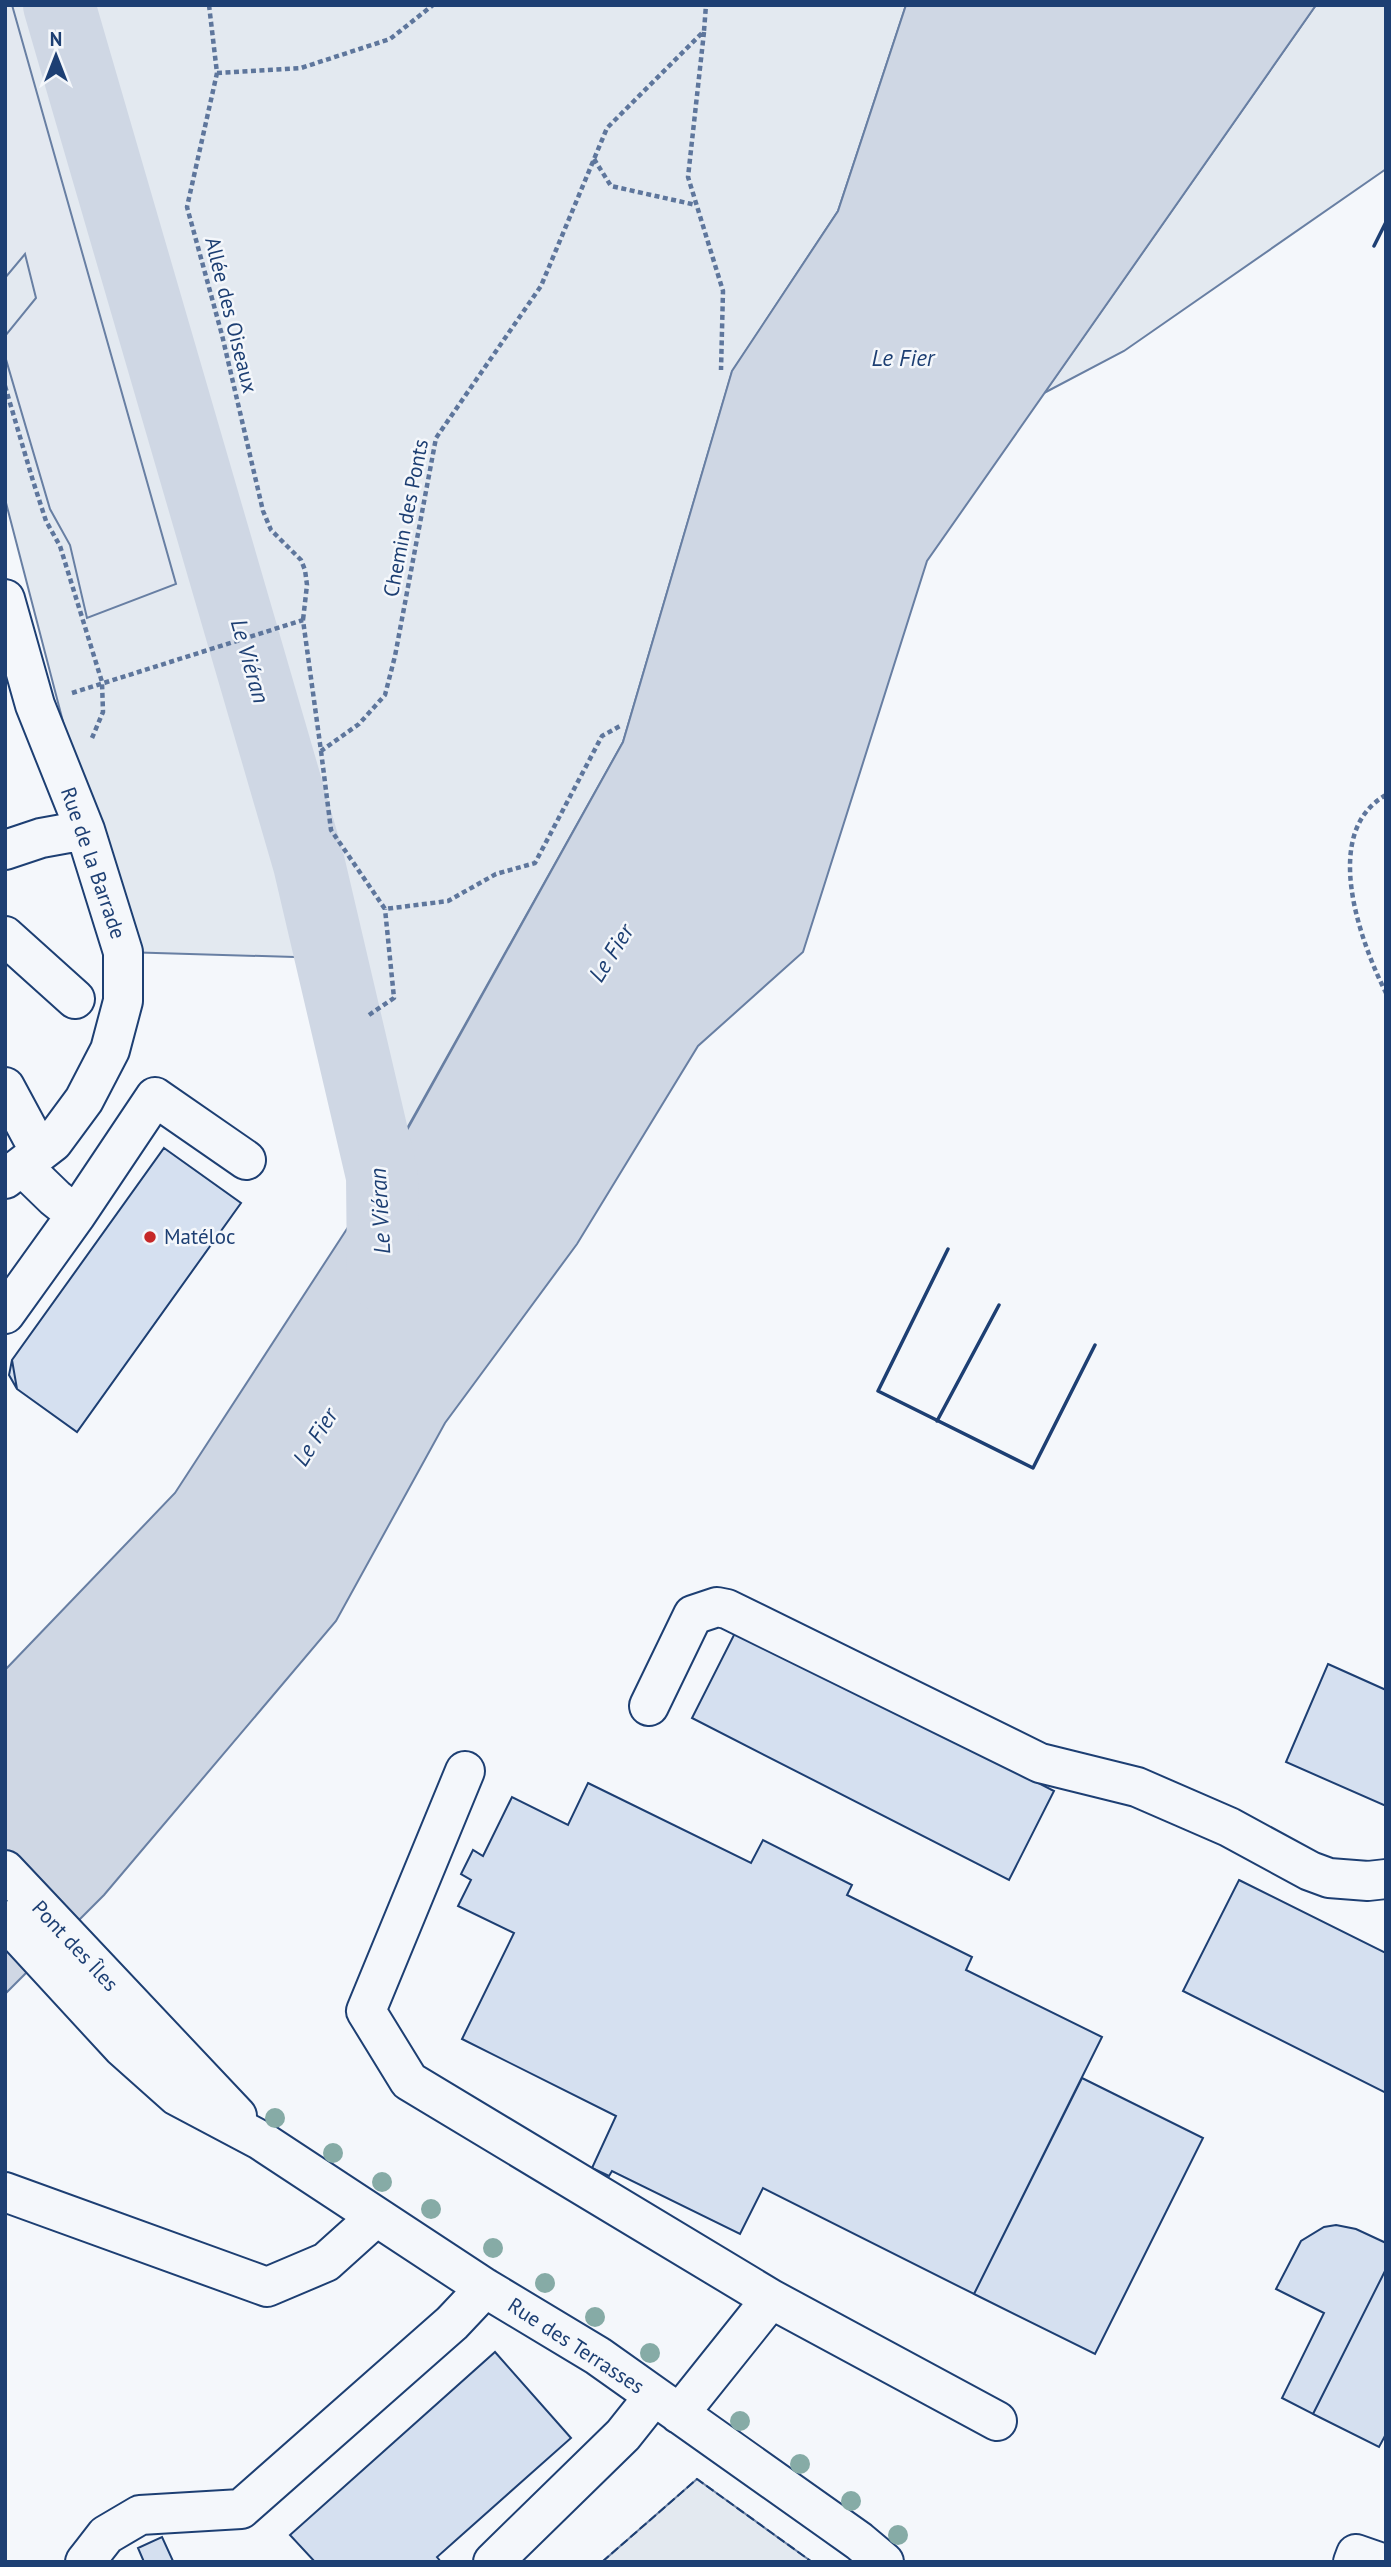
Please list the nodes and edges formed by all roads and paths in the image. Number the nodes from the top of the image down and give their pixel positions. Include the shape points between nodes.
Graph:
1 (209, 5) edge
2 (433, 5) edge
3 (706, 5) edge
4 (704, 31) junction
5 (217, 74) junction
6 (594, 159) junction
7 (697, 205) junction
8 (721, 369) dead end
9 (5, 599) edge
10 (303, 620) junction
11 (35, 705) junction
12 (621, 726) dead end
13 (321, 751) junction
14 (1386, 795) edge
15 (85, 830) junction
16 (5, 849) edge
17 (385, 909) junction
18 (5, 936) edge
19 (1386, 993) edge
20 (75, 999) dead end
21 (369, 1015) dead end
22 (5, 1087) edge
23 (246, 1160) dead end
24 (22, 1166) edge
25 (76, 1214) junction
26 (5, 1314) edge
27 (649, 1706) dead end
28 (465, 1771) dead end
29 (5, 1870) edge
30 (1386, 1879) edge
31 (5, 1920) edge
32 (134, 2034) junction
33 (5, 2192) edge
34 (376, 2217) junction
35 (485, 2288) junction
36 (771, 2299) junction
37 (667, 2405) junction
38 (997, 2421) dead end
39 (85, 2562) edge
40 (493, 2562) edge
41 (884, 2562) edge
42 (1353, 2562) edge
43 (1379, 2562) edge

1 - 5 path, Allée des Oiseaux
2 - 5 path via 390,39 301,68
3 - 4 path
4 - 6 path, Chemin des Ponts via 607,128
4 - 7 path via 688,177
5 - 10 path, Allée des Oiseaux via 187,206 263,511 271,530 305,570
6 - 7 path via 611,186
6 - 13 path, Chemin des Ponts via 541,286 436,438 385,695 359,724
7 - 8 path via 723,291
9 - 11 street, Rue de la Barrade
10 - 11 path
10 - 13 path
11 - 15 street, Rue de la Barrade
12 - 17 path via 602,736 535,863 496,874 448,901
13 - 17 path via 331,830
14 - 19 path via 1358,823 1349,857 1360,925
15 - 16 street
15 - 24 street, Rue de la Barrade via 123,952 123,1001 110,1050 84,1100 53,1142
17 - 21 path via 394,998
18 - 20 street
22 - 24 street
23 - 25 street via 155,1097
24 - 25 street
25 - 26 street
27 - 30 street via 693,1615 717,1607 727,1609 1040,1763 1137,1787 1329,1878
28 - 36 street via 366,2011 409,2081
29 - 32 street, Pont des Îles
31 - 32 street, Pont des Îles
32 - 34 street, Rue des Terrasses via 260,2140
33 - 34 street via 267,2287 326,2262
34 - 35 street, Rue des Terrasses
35 - 37 street, Rue des Terrasses via 598,2356
35 - 39 street via 452,2323 241,2509 140,2515 106,2535
36 - 37 street
36 - 38 street
37 - 40 street via 623,2434
37 - 41 street, Rue des Terrasses
42 - 43 street via 1356,2554

